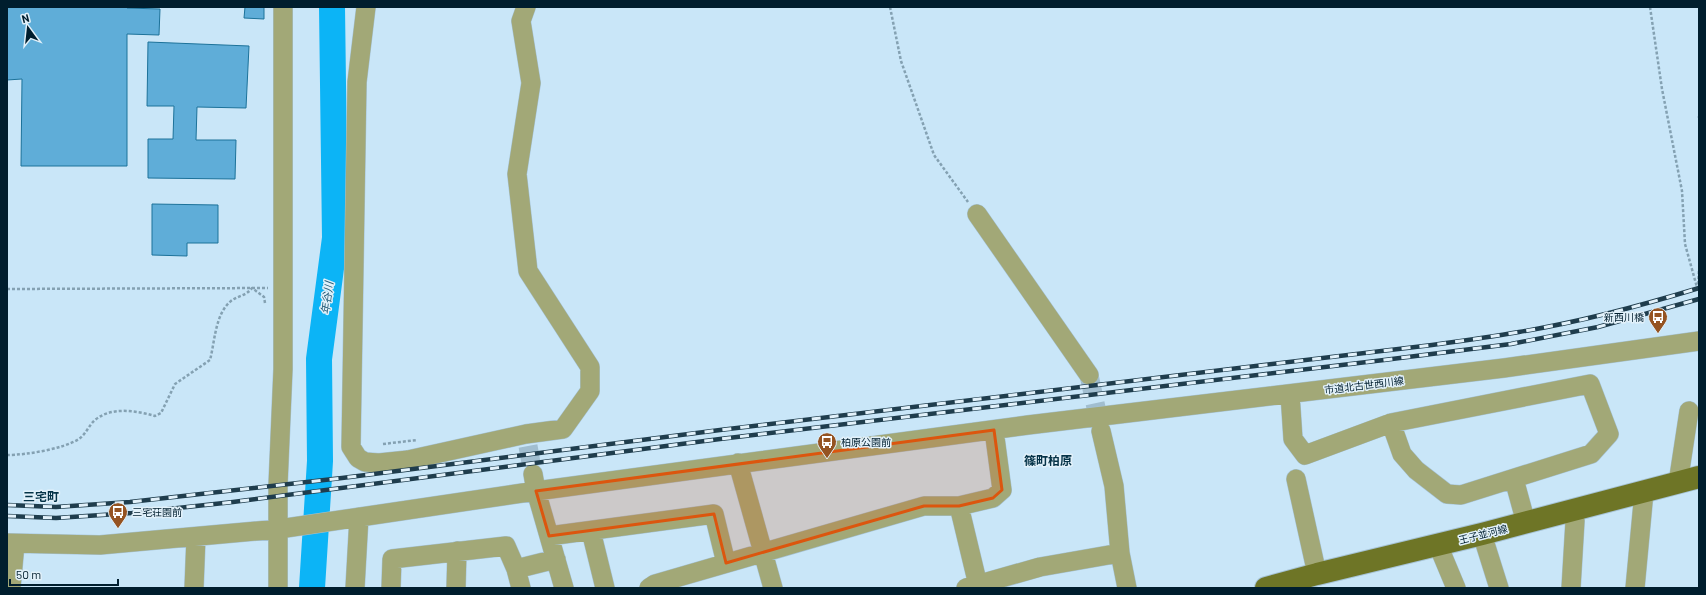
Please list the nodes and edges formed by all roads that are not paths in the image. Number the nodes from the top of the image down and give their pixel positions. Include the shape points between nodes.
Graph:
1 (283, 7) edge
2 (366, 7) edge
3 (526, 7) edge
4 (977, 214) road end
5 (1698, 342) edge
6 (1089, 375) tunnel mouth
7 (1290, 394) junction
8 (1689, 411) dead end
9 (1391, 423) junction
10 (994, 430) junction
11 (1101, 431) tunnel mouth
12 (738, 463) junction
13 (1296, 479) dead end
14 (1514, 479) junction
15 (1689, 480) edge
16 (535, 483) junction
17 (1644, 492) junction
18 (959, 506) junction
19 (1573, 510) junction
20 (350, 519) junction
21 (1526, 523) junction
22 (285, 528) junction
23 (591, 531) junction
24 (1482, 534) junction
25 (549, 536) junction
26 (196, 537) junction
27 (11, 543) edge
28 (1438, 545) junction
29 (457, 551) junction
30 (763, 553) junction
31 (1120, 553) junction
32 (556, 559) junction
33 (726, 563) junction
34 (516, 569) junction
35 (1318, 574) junction
36 (972, 586) edge
37 (11, 588) edge
38 (194, 588) edge
39 (278, 588) edge
40 (354, 588) edge
41 (391, 588) edge
42 (456, 588) edge
43 (521, 588) edge
44 (564, 588) edge
45 (605, 588) edge
46 (649, 588) edge
47 (773, 588) edge
48 (1127, 588) edge
49 (1266, 588) edge
50 (1456, 588) edge
51 (1499, 588) edge
52 (1571, 588) edge
53 (1635, 588) edge

1 - 22 street via 283,288 278,496
2 - 3 street via 357,82 351,447 358,458 365,462 378,463 527,440 563,429 590,391 590,367 528,271 517,174 531,83 521,21
4 - 6 street
5 - 7 street, 市道北古世西川線
7 - 9 street via 1293,440 1305,455
7 - 10 street, 市道北古世西川線
8 - 15 street
9 - 14 street via 1402,454 1416,470 1447,494 1461,495
9 - 14 street via 1590,384 1610,434 1591,454
10 - 12 street, 市道北古世西川線
10 - 18 street via 1002,490 993,498
11 - 31 street via 1114,486
12 - 16 street, 市道北古世西川線
12 - 30 street
13 - 35 street
14 - 21 street
15 - 17 main road, 王子並河線
16 - 20 street, 市道北古世西川線
16 - 25 street
17 - 19 main road, 王子並河線
17 - 53 street
18 - 30 street via 924,506
18 - 36 street
19 - 21 main road, 王子並河線
19 - 52 street via 1575,521
20 - 22 street, 市道北古世西川線
20 - 40 street
21 - 24 main road, 王子並河線
22 - 26 street, 市道北古世西川線
22 - 39 street
23 - 25 street
23 - 33 street via 714,514
23 - 45 street
24 - 28 main road, 王子並河線
24 - 51 street
25 - 32 street
26 - 27 street, 市道北古世西川線 via 100,545
26 - 38 street
27 - 37 street
28 - 35 main road, 王子並河線
28 - 50 street
29 - 34 street via 506,546
29 - 41 street via 392,559
29 - 42 street
30 - 33 street
30 - 47 street
31 - 36 street via 1040,567
31 - 48 street
32 - 34 street
32 - 44 street
33 - 46 street
34 - 43 street
35 - 49 main road, 王子並河線

